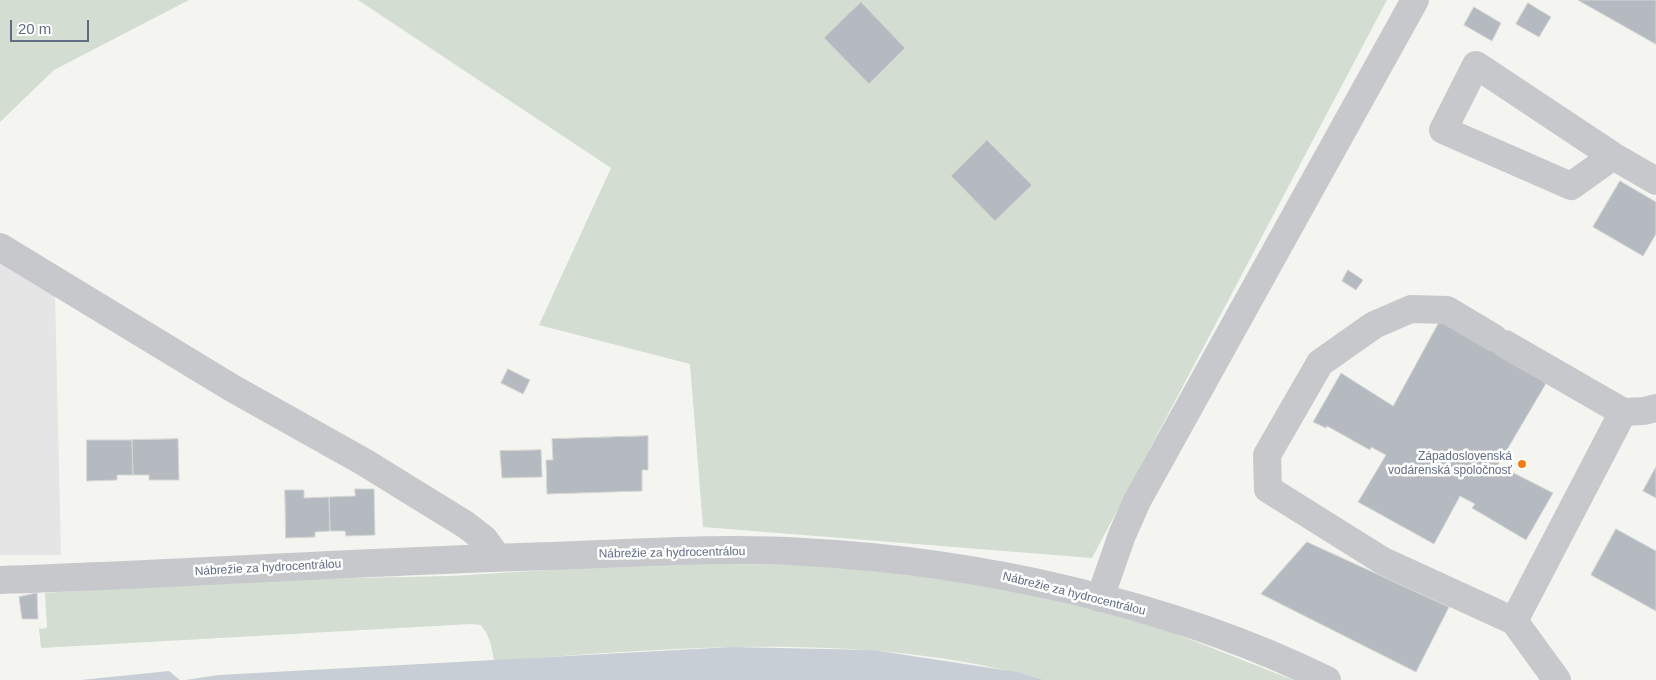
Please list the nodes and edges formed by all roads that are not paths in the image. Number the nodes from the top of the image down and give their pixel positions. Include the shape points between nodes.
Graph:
1 (1416, 0) edge
2 (1613, 156) junction
3 (1656, 181) edge
4 (0, 247) edge
5 (1656, 408) edge
6 (1623, 412) junction
7 (497, 557) junction
8 (0, 580) edge
9 (1100, 598) junction
10 (1514, 621) junction
11 (1327, 680) edge
12 (1557, 680) edge

1 - 9 street via 1137,501
2 - 2 street via 1571,186 1443,130 1476,65
2 - 3 street
4 - 7 street via 466,525 484,538
5 - 6 street via 1644,412
6 - 10 street
6 - 10 street via 1446,310 1411,310 1374,325 1320,364 1267,455 1268,489 1383,562
7 - 8 street, Nábrežie za hydrocentrálou
7 - 9 street, Nábrežie za hydrocentrálou via 739,550 864,556 960,568
9 - 11 street, Nábrežie za hydrocentrálou via 1220,636
10 - 12 street

